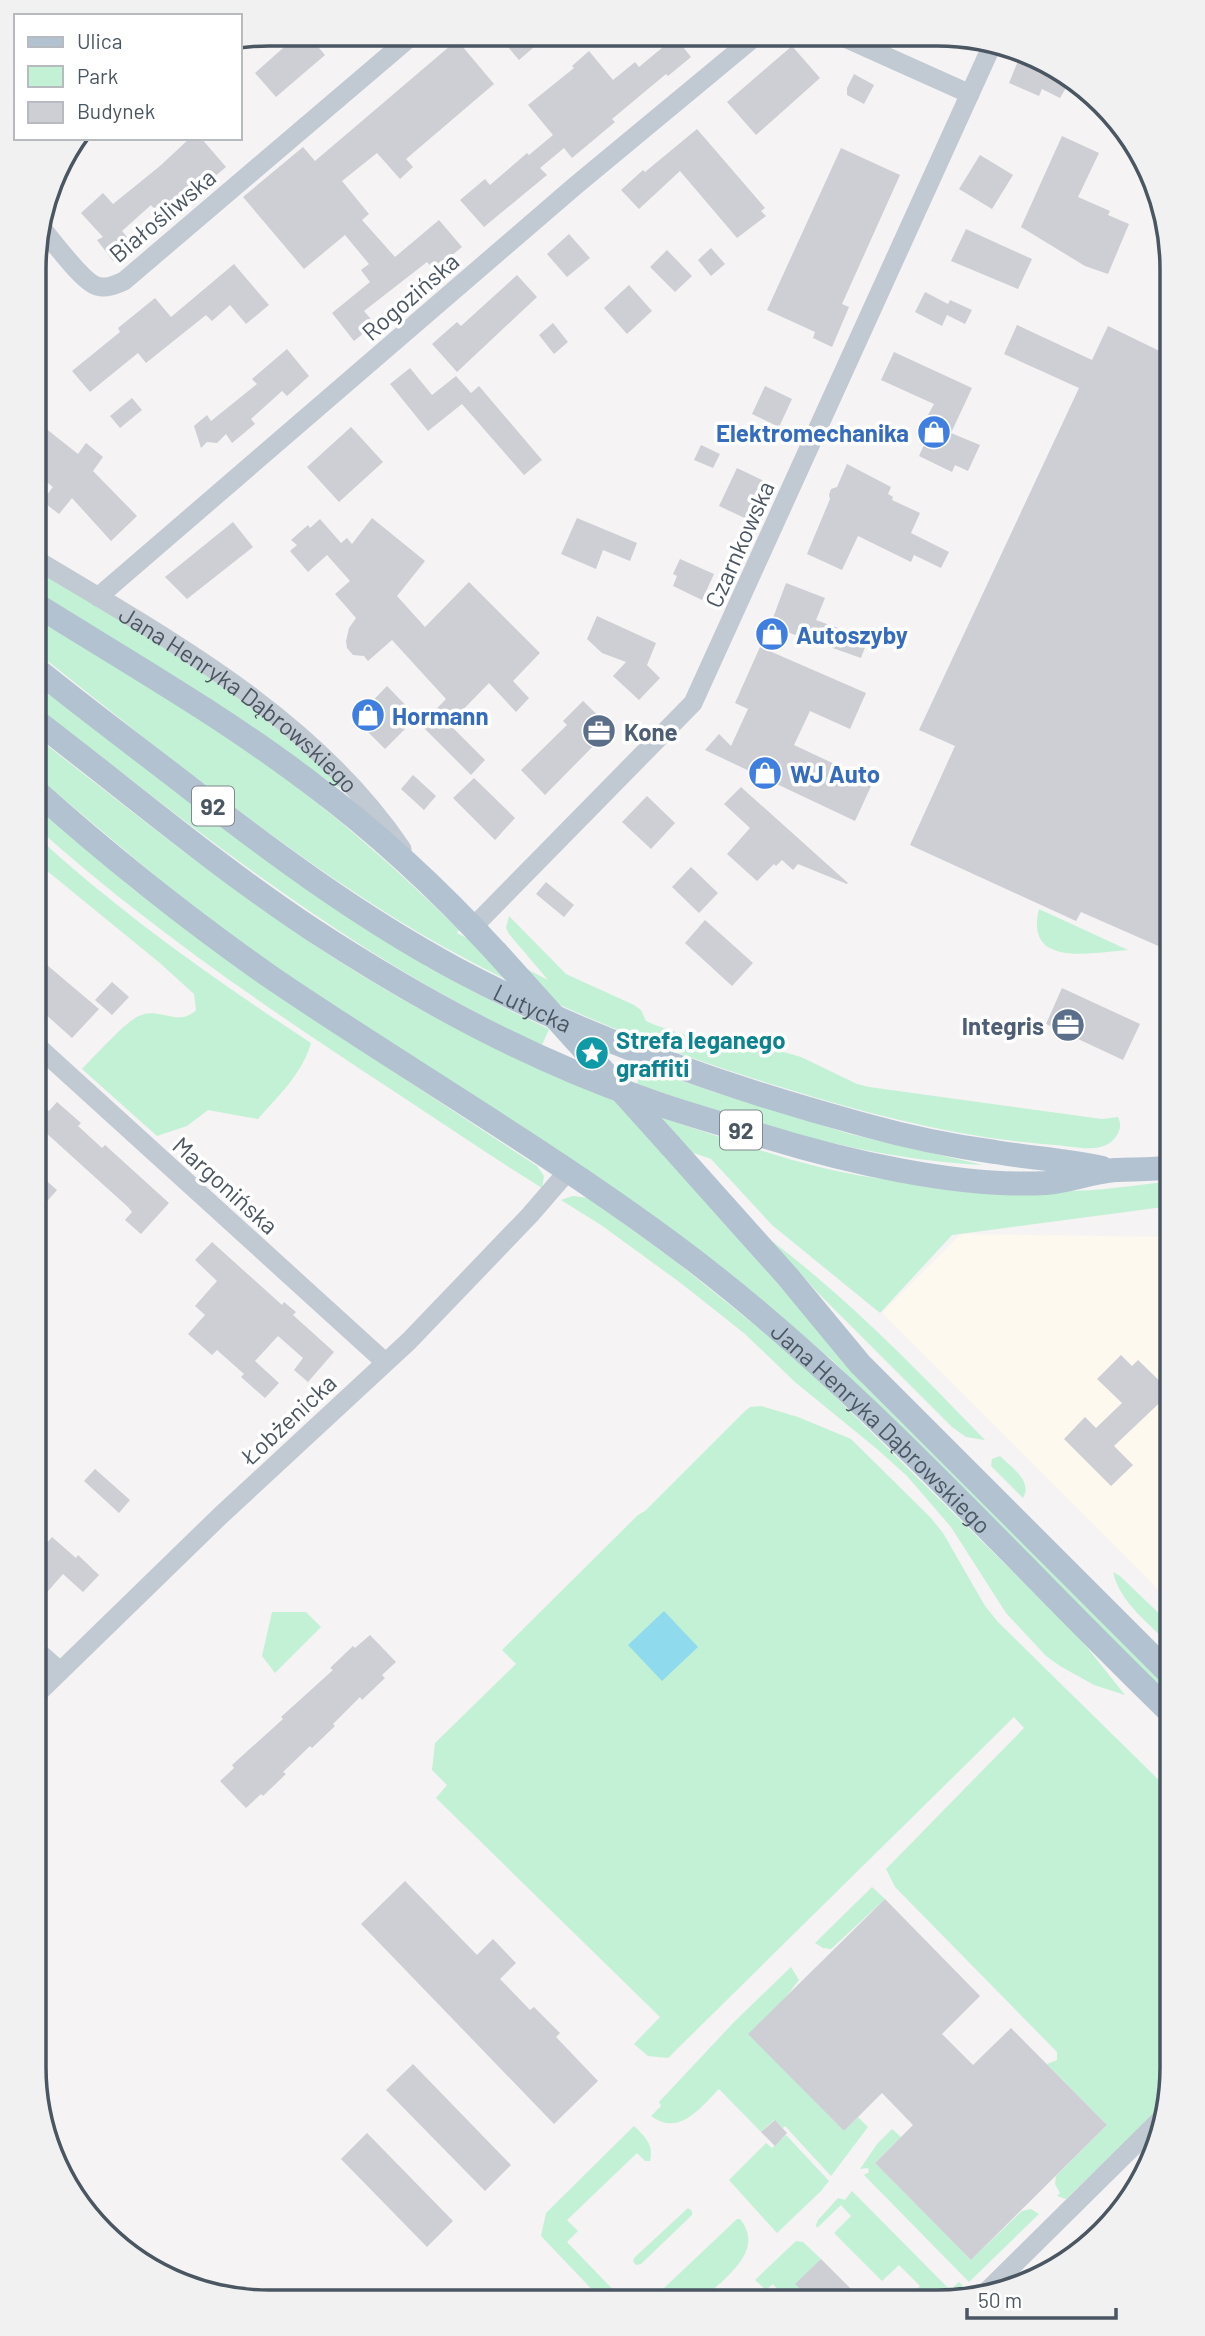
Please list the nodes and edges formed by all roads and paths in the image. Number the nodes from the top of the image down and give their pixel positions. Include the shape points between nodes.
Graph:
1 (400, 46) edge
2 (744, 46) edge
3 (863, 46) edge
4 (989, 52) edge
5 (970, 94) junction
6 (48, 235) edge
7 (46, 566) edge
8 (98, 597) junction
9 (46, 611) edge
10 (46, 677) edge
11 (46, 729) edge
12 (46, 799) edge
13 (417, 870) junction
14 (473, 927) junction
15 (46, 1054) edge
16 (1160, 1168) edge
17 (1113, 1170) junction
18 (568, 1171) junction
19 (385, 1362) junction
20 (46, 1659) edge
21 (1159, 1663) edge
22 (60, 1671) junction
23 (46, 1685) edge
24 (1159, 1701) edge
25 (1150, 2129) edge
26 (996, 2283) edge

1 - 6 street, Białośliwska via 124,281 111,287 86,280
2 - 8 street, Rogozińska
3 - 5 street
4 - 5 street, Czarnkowska
5 - 14 street, Czarnkowska via 693,703
7 - 8 street, Jana Henryka Dąbrowskiego
8 - 13 street, Jana Henryka Dąbrowskiego via 218,672 302,737 356,790
9 - 13 main road, Jana Henryka Dąbrowskiego via 256,743
10 - 17 main road, Lutycka / 92 via 339,898 426,952 529,1006 650,1057 867,1126 964,1148
11 - 17 main road, Lutycka / 92 via 309,928 442,1007 592,1079 772,1139 906,1170 1035,1183
12 - 18 main road, Jana Henryka Dąbrowskiego via 159,895 249,961
13 - 14 main road, Jana Henryka Dąbrowskiego
14 - 21 main road, Jana Henryka Dąbrowskiego, bridge via 788,1277 860,1364
15 - 19 street, Margonińska
16 - 17 main road, Lutycka / 92
18 - 19 street, Łobżenicka
18 - 24 main road, Jana Henryka Dąbrowskiego via 697,1263 801,1348
19 - 22 street, Łobżenicka
20 - 22 street
22 - 23 street, Łobżenicka
25 - 26 street

